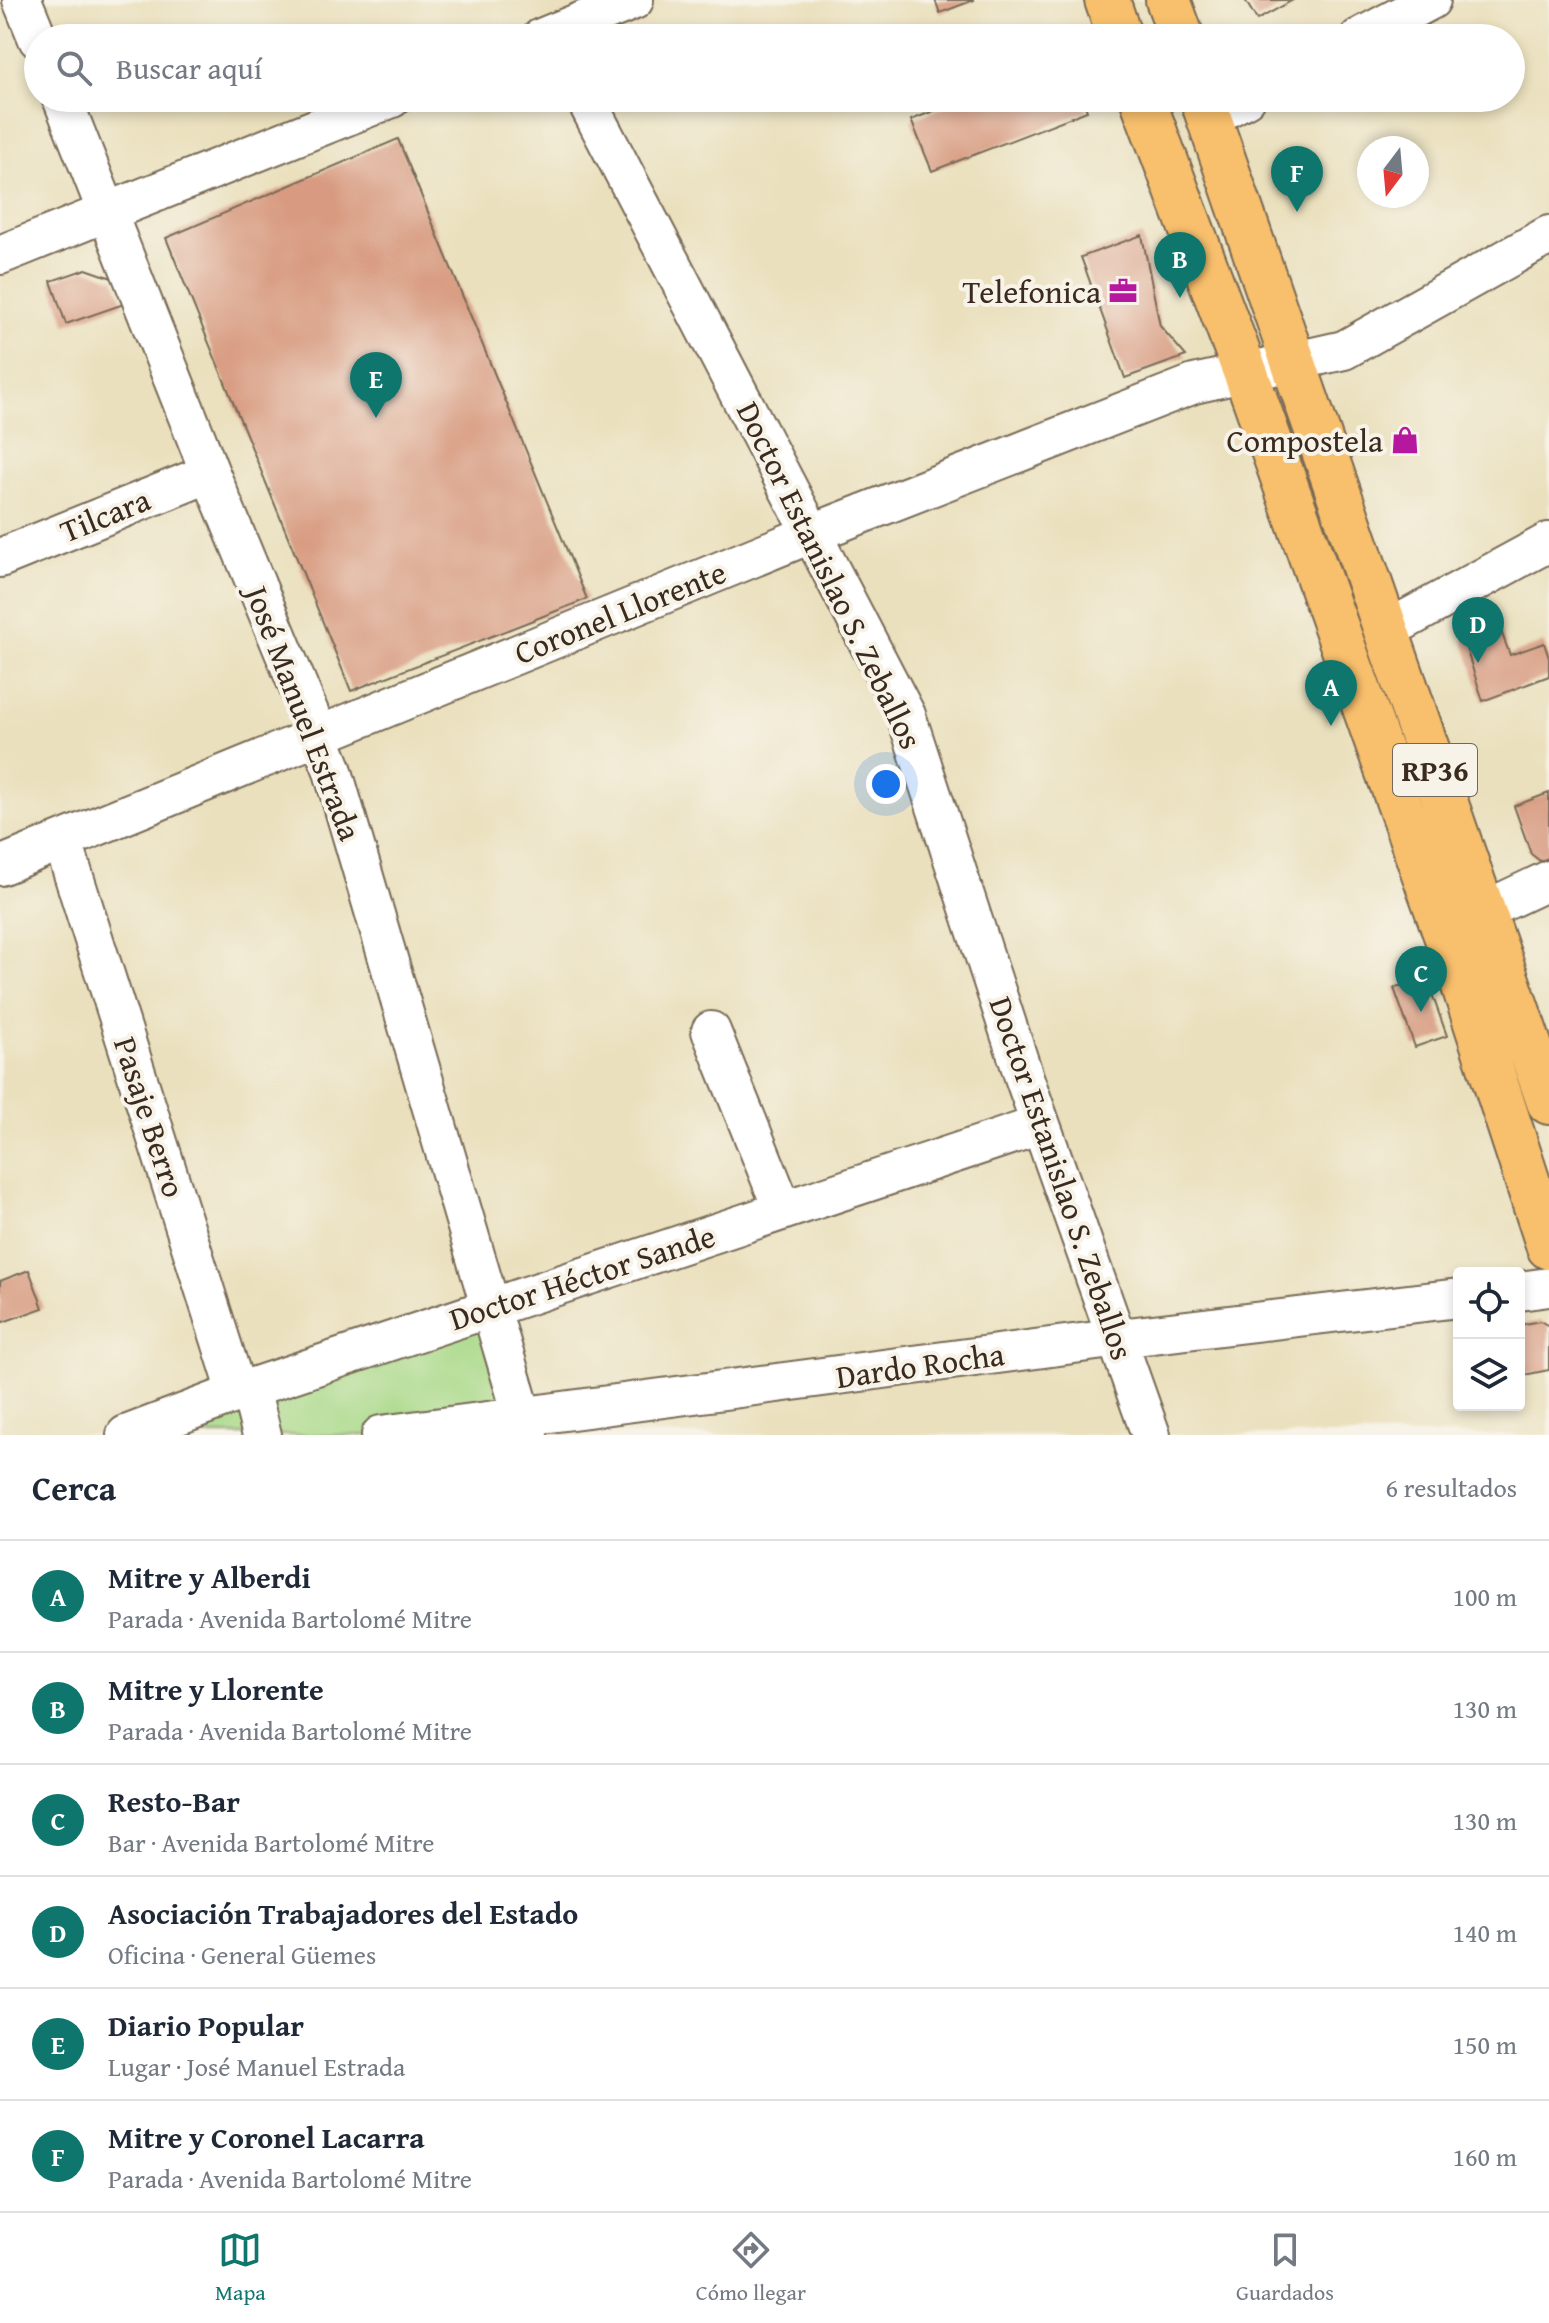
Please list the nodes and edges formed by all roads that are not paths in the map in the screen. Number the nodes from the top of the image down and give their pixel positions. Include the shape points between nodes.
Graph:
1 (22, 0) edge
2 (634, 0) edge
3 (1107, 0) edge
4 (1168, 0) edge
5 (1431, 0) edge
6 (32, 24) edge
7 (579, 24) edge
8 (1115, 24) edge
9 (1177, 24) edge
10 (1386, 24) edge
11 (68, 112) edge
12 (357, 112) edge
13 (592, 112) edge
14 (1147, 112) edge
15 (1221, 112) edge
16 (109, 212) junction
17 (1549, 235) edge
18 (0, 255) edge
19 (1296, 362) junction
20 (1246, 374) junction
21 (210, 473) junction
22 (813, 533) junction
23 (1549, 542) edge
24 (0, 558) edge
25 (1387, 630) junction
26 (319, 736) junction
27 (63, 842) junction
28 (0, 866) edge
29 (1549, 880) edge
30 (1483, 911) junction
31 (1444, 930) junction
32 (711, 1031) dead end
33 (1549, 1102) edge
34 (1040, 1125) junction
35 (783, 1210) junction
36 (1549, 1247) edge
37 (1549, 1287) edge
38 (1525, 1290) edge
39 (1453, 1299) edge
40 (491, 1307) junction
41 (1119, 1338) junction
42 (244, 1390) junction
43 (525, 1427) edge
44 (126, 1435) edge
45 (262, 1435) edge
46 (381, 1435) edge
47 (1151, 1435) edge

1 - 6 street
2 - 7 street
3 - 8 main road
4 - 9 main road
5 - 10 street
11 - 16 street, José Manuel Estrada
12 - 16 street
13 - 22 street, Doctor Estanislao S. Zeballos
14 - 20 main road, RP36
15 - 19 main road, RP36
16 - 18 street
16 - 21 street, José Manuel Estrada
17 - 19 street, Coronel Llorente via 1344,350
19 - 20 street, Coronel Llorente
19 - 25 main road, RP36
20 - 22 street, Coronel Llorente via 1194,384
20 - 31 main road, RP36
21 - 24 street, Tilcara
21 - 26 street, José Manuel Estrada
22 - 26 street, Coronel Llorente
22 - 34 street, Doctor Estanislao S. Zeballos via 906,715
23 - 25 street
25 - 30 main road, RP36
26 - 27 street, Coronel Llorente
26 - 40 street, José Manuel Estrada
27 - 28 street, Coronel Llorente
27 - 42 street, Pasaje Berro
29 - 30 street
30 - 31 street
30 - 33 main road, RP36
31 - 36 main road, RP36
32 - 35 street
34 - 35 street, Doctor Héctor Sande
34 - 41 street, Doctor Estanislao S. Zeballos
35 - 40 street, Doctor Héctor Sande
37 - 38 street
39 - 41 street, Dardo Rocha
40 - 42 street, Doctor Héctor Sande
40 - 43 street, José Manuel Estrada
41 - 43 street, Dardo Rocha
41 - 47 street, Doctor Estanislao S. Zeballos
42 - 44 street, Doctor Héctor Sande
42 - 45 street, Pasaje Berro
43 - 46 street, Dardo Rocha

